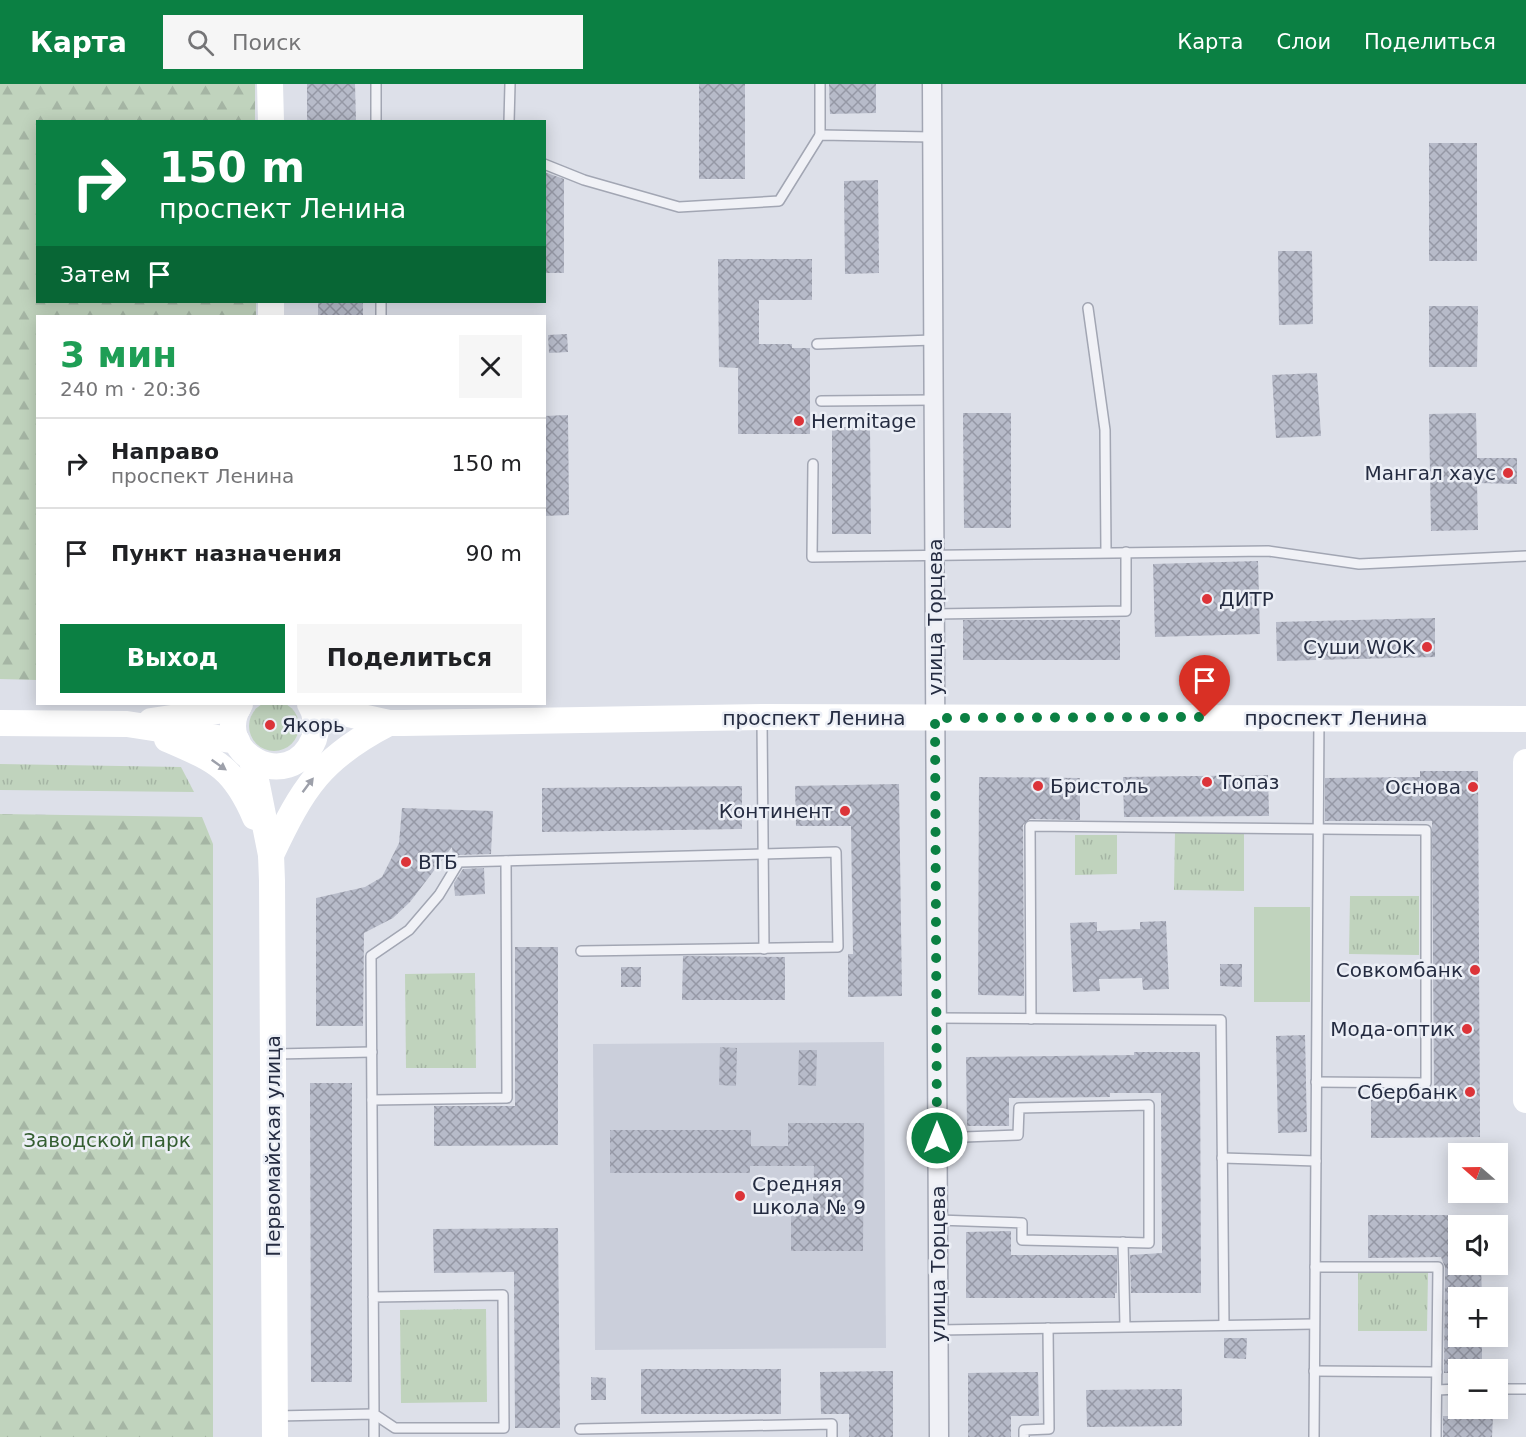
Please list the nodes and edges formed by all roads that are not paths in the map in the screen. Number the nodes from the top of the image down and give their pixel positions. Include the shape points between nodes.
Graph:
1 (270, 84) edge
2 (376, 84) edge
3 (510, 84) edge
4 (820, 84) edge
5 (932, 84) edge
6 (271, 120) edge
7 (376, 120) edge
8 (510, 120) edge
9 (820, 135) junction
10 (932, 137) junction
11 (546, 165) edge
12 (1088, 308) dead end
13 (933, 340) junction
14 (817, 344) dead end
15 (933, 400) junction
16 (821, 401) dead end
17 (813, 464) dead end
18 (1106, 552) junction
19 (1126, 552) junction
20 (934, 554) junction
21 (1526, 556) edge
22 (934, 614) junction
23 (181, 705) edge
24 (311, 705) edge
25 (358, 705) edge
26 (239, 706) edge
27 (762, 717) junction
28 (1318, 717) junction
29 (935, 718) junction
30 (1526, 719) edge
31 (0, 723) edge
32 (389, 723) junction
33 (127, 724) junction
34 (310, 748) junction
35 (245, 751) junction
36 (1526, 762) edge
37 (289, 764) junction
38 (1320, 831) junction
39 (762, 854) junction
40 (271, 855) junction
41 (506, 861) junction
42 (764, 949) junction
43 (581, 951) dead end
44 (937, 1017) junction
45 (1031, 1019) junction
46 (372, 1052) junction
47 (272, 1054) junction
48 (1316, 1083) junction
49 (372, 1100) junction
50 (1526, 1100) edge
51 (937, 1138) junction
52 (1222, 1158) junction
53 (1316, 1161) junction
54 (938, 1220) junction
55 (1123, 1242) junction
56 (1315, 1267) junction
57 (374, 1297) junction
58 (1314, 1324) junction
59 (1224, 1325) junction
60 (1125, 1326) junction
61 (1048, 1328) junction
62 (938, 1330) junction
63 (1314, 1371) junction
64 (1437, 1372) junction
65 (1448, 1389) edge
66 (1508, 1389) edge
67 (1526, 1389) edge
68 (1437, 1390) junction
69 (374, 1414) junction
70 (275, 1427) edge
71 (580, 1429) dead end
72 (374, 1437) edge
73 (832, 1437) edge
74 (939, 1437) edge
75 (1024, 1437) edge
76 (1314, 1437) edge
77 (1436, 1437) edge

1 - 6 main road
2 - 7 lane
3 - 8 lane
4 - 9 lane
5 - 10 street, улица Торцева
9 - 10 lane
9 - 11 lane via 779,201 679,207
10 - 13 street, улица Торцева
12 - 18 lane via 1105,430
13 - 14 lane
13 - 15 street, улица Торцева
15 - 16 lane
15 - 20 street, улица Торцева
17 - 20 lane via 812,557
18 - 19 lane
18 - 20 lane
19 - 21 lane via 1268,551 1359,564
19 - 22 lane via 1126,610
20 - 22 street, улица Торцева
22 - 29 street, улица Торцева
23 - 33 main road
24 - 32 main road
24 - 34 main road via 316,729
25 - 32 main road
26 - 33 main road
26 - 35 main road via 234,725
27 - 29 main road, проспект Ленина
27 - 32 main road, проспект Ленина
27 - 39 lane
28 - 29 main road, проспект Ленина
28 - 30 main road, проспект Ленина
28 - 38 lane
29 - 44 street, улица Торцева
31 - 33 main road
32 - 34 main road
40 -> 32 main road via 300,795 318,772 354,743
33 - 35 main road
33 -> 40 main road via 213,760 230,772 242,788
34 - 37 main road
35 - 37 main road via 266,766
35 - 40 main road
36 - 50 main road
37 - 40 main road
38 - 45 lane via 1030,826
38 - 48 lane
38 - 48 lane via 1426,830 1426,1083
39 - 41 lane
39 - 42 lane
39 - 42 lane via 836,852 838,947
40 - 47 main road, Первомайская улица
41 - 46 lane via 459,862 439,895 409,930 371,956
41 - 49 lane via 507,1098
42 - 43 lane
44 - 45 lane
44 - 51 street, улица Торцева
45 - 52 lane via 1221,1020
46 - 47 lane
46 - 49 lane
47 - 70 main road, Первомайская улица
48 - 53 lane
49 - 57 lane
51 - 54 street, улица Торцева
51 - 55 lane via 1017,1135 1019,1108 1149,1105 1149,1243
52 - 53 lane
52 - 59 lane
53 - 56 lane
54 - 55 lane via 1022,1223 1022,1240
54 - 62 street, улица Торцева
55 - 60 lane
56 - 58 lane
56 - 64 lane via 1438,1267
57 - 69 lane
57 - 69 lane via 503,1295 504,1428 395,1428
58 - 59 lane
58 - 63 lane
59 - 60 lane
60 - 61 lane
61 - 62 lane
61 - 75 lane via 1049,1429 1024,1430
62 - 74 street, улица Торцева
63 - 64 lane
63 - 76 lane
64 - 68 lane
65 - 68 lane
66 - 67 lane
68 - 77 lane
69 - 70 lane
69 - 72 lane
71 - 73 lane via 832,1424

